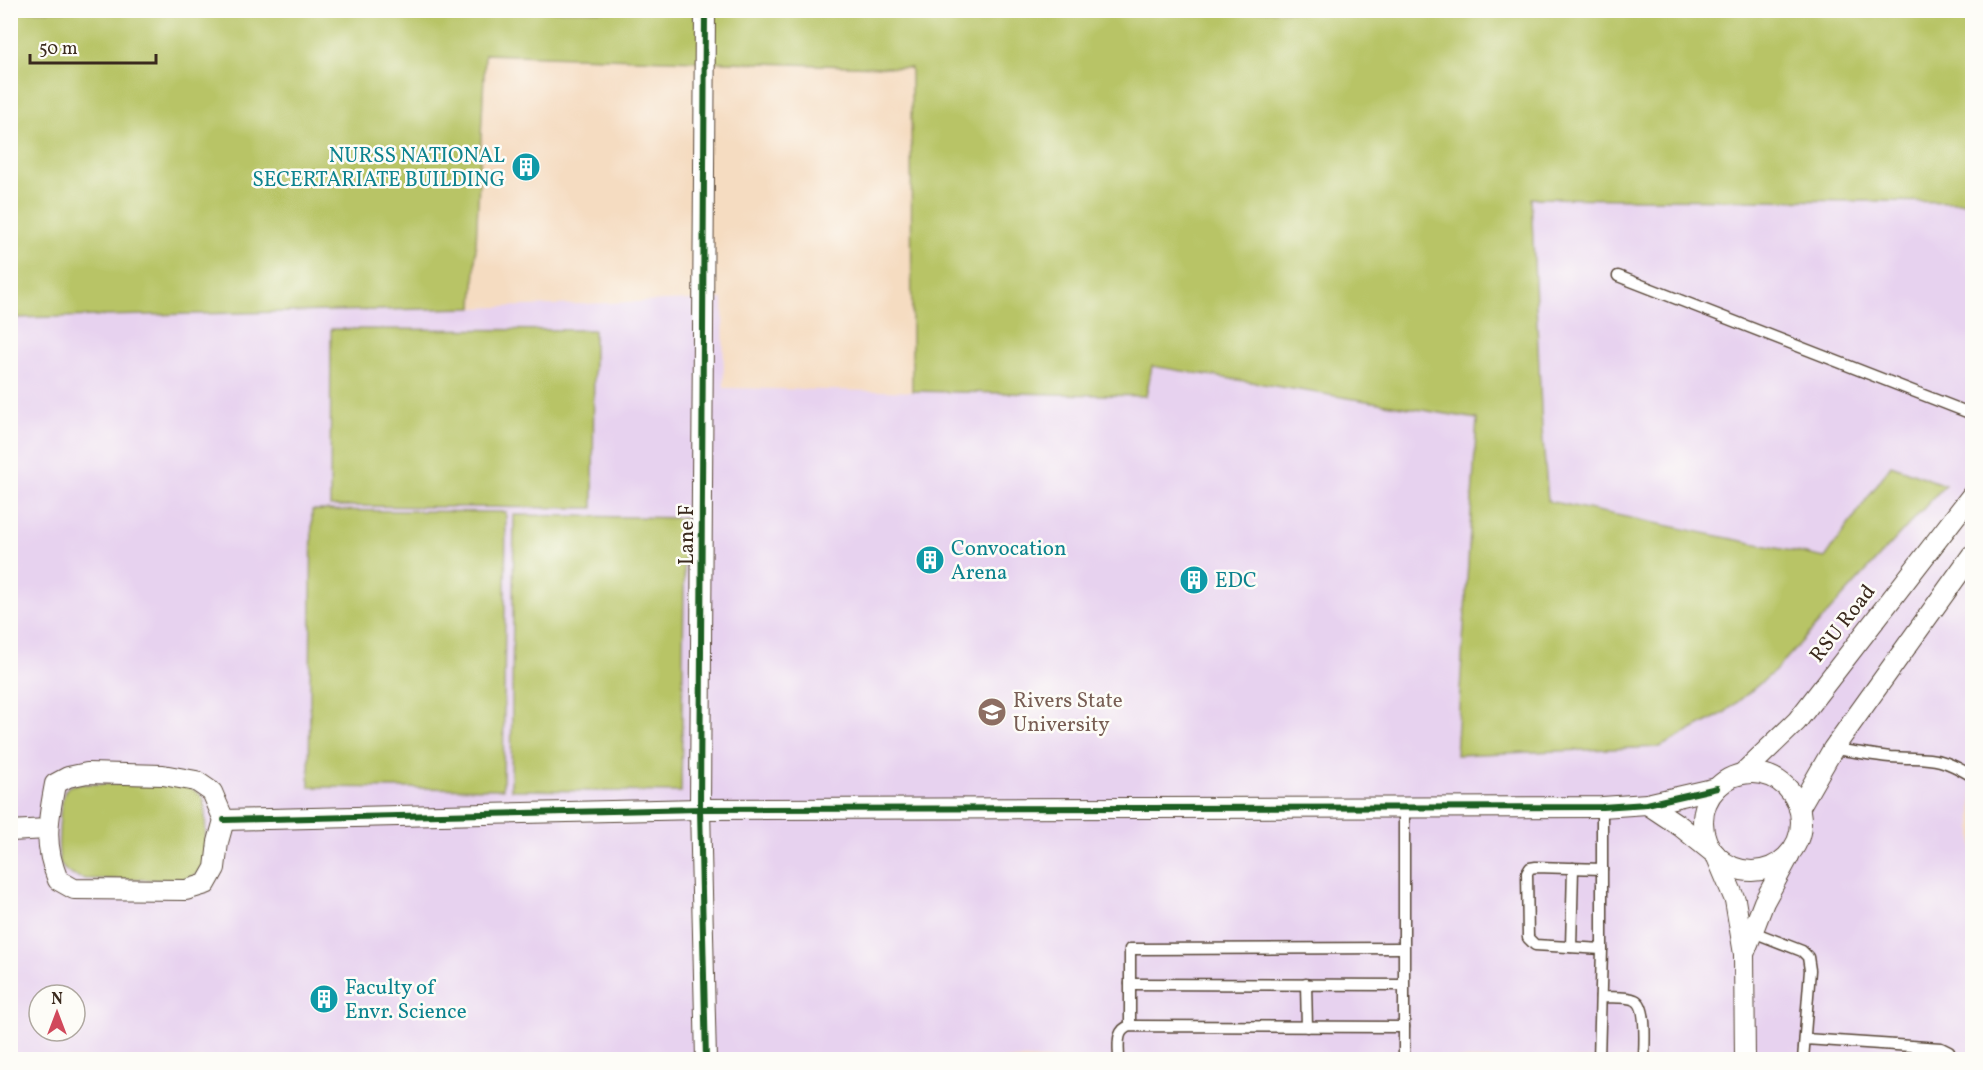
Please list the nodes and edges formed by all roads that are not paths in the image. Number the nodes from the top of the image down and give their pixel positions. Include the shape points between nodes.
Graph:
1 (705, 10) edge
2 (1618, 276) dead end
3 (1972, 414) edge
4 (1972, 495) edge
5 (1972, 555) edge
6 (1833, 748) junction
7 (1742, 774) junction
8 (1972, 776) edge
9 (1717, 788) junction
10 (1647, 804) junction
11 (1404, 807) junction
12 (1602, 807) junction
13 (1800, 808) junction
14 (700, 809) junction
15 (224, 820) junction
16 (47, 829) junction
17 (10, 831) edge
18 (1793, 850) junction
19 (1716, 855) junction
20 (1573, 868) junction
21 (1602, 869) junction
22 (1753, 932) junction
23 (1571, 947) junction
24 (1403, 948) junction
25 (1602, 949) junction
26 (1744, 954) junction
27 (1130, 984) junction
28 (1306, 984) junction
29 (1403, 985) junction
30 (1601, 998) junction
31 (1130, 1026) junction
32 (1307, 1027) junction
33 (1404, 1027) junction
34 (1805, 1039) junction
35 (706, 1059) edge
36 (1119, 1059) edge
37 (1404, 1059) edge
38 (1599, 1059) edge
39 (1644, 1059) edge
40 (1745, 1059) edge
41 (1803, 1059) edge
42 (1949, 1059) edge

1 - 14 street, Lane F
2 - 3 lane
4 - 7 street, RSU Road via 1797,721
5 - 6 street
6 - 8 lane via 1888,757 1931,757
6 - 13 street
7 - 9 street
7 - 13 street via 1771,777 1784,784
9 - 10 street
9 - 19 street via 1708,800 1703,829
10 - 12 street
10 - 19 street
11 - 12 street
11 - 14 street
11 - 24 lane
12 - 21 lane
13 - 18 street via 1801,830
14 - 15 street
14 - 35 street, Lane F
15 - 16 street via 212,792 196,781 163,775 87,773 55,784
15 - 16 street via 215,868 206,884 186,891 74,889 58,880 50,862
16 - 17 street
18 - 19 street via 1783,861 1756,871 1741,870
18 - 22 street via 1764,902
19 - 26 street via 1735,900
20 - 21 lane
20 - 23 lane
20 - 23 lane via 1536,867 1527,873 1530,942
21 - 25 lane
22 - 26 street
22 - 34 lane via 1808,957
23 - 25 lane
24 - 27 lane via 1130,949
24 - 29 lane
25 - 30 lane
26 - 40 street
27 - 28 lane
27 - 31 lane
28 - 29 lane
28 - 32 lane
29 - 33 lane
30 - 38 lane
30 - 39 lane via 1634,999 1640,1004 1644,1012
31 - 32 lane
31 - 36 lane via 1119,1032
32 - 33 lane
33 - 37 lane
34 - 41 lane
34 - 42 lane via 1941,1048 1949,1053

